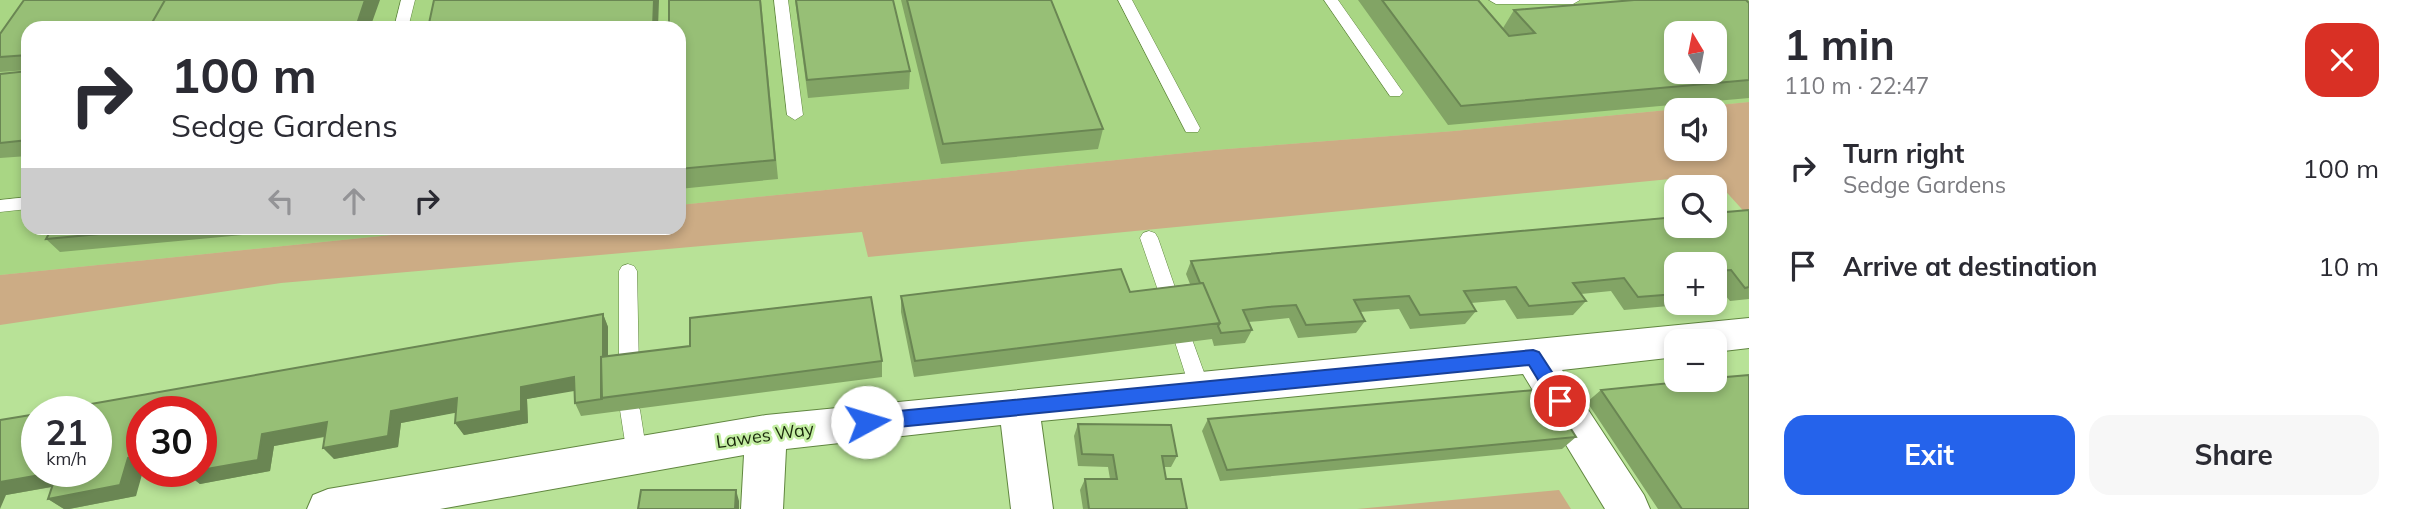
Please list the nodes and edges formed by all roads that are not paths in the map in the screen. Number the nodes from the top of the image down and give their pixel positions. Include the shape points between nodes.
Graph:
1 (408, 0) edge
2 (780, 0) edge
3 (1125, 0) edge
4 (1331, 0) edge
5 (1496, 0) edge
6 (1573, 0) edge
7 (403, 21) edge
8 (1395, 92) dead end
9 (795, 115) dead end
10 (1192, 128) dead end
11 (21, 204) edge
12 (0, 206) edge
13 (1149, 237) dead end
14 (628, 271) dead end
15 (1171, 302) edge
16 (1749, 332) edge
17 (1184, 342) edge
18 (1533, 357) junction
19 (629, 371) edge
20 (1200, 389) junction
21 (1020, 406) junction
22 (630, 410) edge
23 (766, 433) junction
24 (637, 455) junction
25 (328, 509) edge
26 (762, 509) edge
27 (1032, 509) edge
28 (1629, 509) edge

1 - 7 lane
2 - 9 lane
3 - 10 lane
4 - 8 lane
5 - 6 lane
11 - 12 lane
13 - 15 lane
14 - 19 lane
16 - 18 street, Lawes Way
17 - 20 lane
18 - 20 street, Lawes Way
18 - 28 street
20 - 21 street, Lawes Way
21 - 23 street, Lawes Way
21 - 27 street
22 - 24 lane
23 - 24 street, Lawes Way
23 - 26 street
24 - 25 street, Lawes Way

